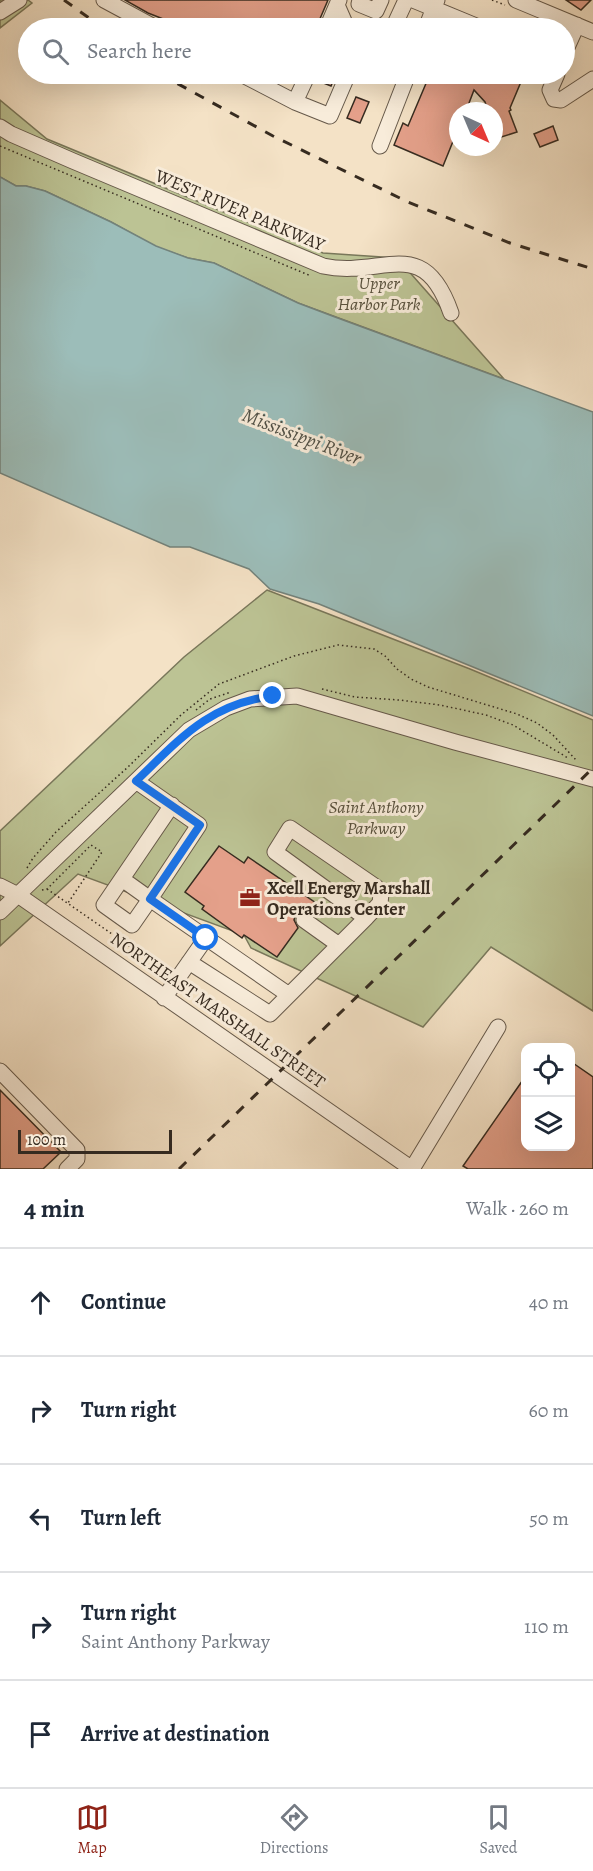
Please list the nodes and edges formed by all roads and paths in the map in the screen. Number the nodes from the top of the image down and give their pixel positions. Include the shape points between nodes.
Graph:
1 (19, 0) edge
2 (104, 0) edge
3 (360, 0) edge
4 (381, 0) edge
5 (406, 0) edge
6 (413, 0) edge
7 (516, 0) edge
8 (338, 2) edge
9 (435, 4) edge
10 (0, 12) edge
11 (137, 18) edge
12 (331, 18) edge
13 (344, 18) edge
14 (398, 18) edge
15 (462, 18) edge
16 (560, 18) edge
17 (577, 25) joint
18 (575, 29) edge
19 (593, 32) edge
20 (593, 80) edge
21 (260, 84) edge
22 (303, 84) edge
23 (344, 84) edge
24 (404, 84) edge
25 (553, 84) edge
26 (295, 102) junction
27 (0, 127) edge
28 (0, 146) edge
29 (380, 146) dead end
30 (311, 276) dead end
31 (451, 313) dead end
32 (321, 689) dead end
33 (234, 691) dead end
34 (192, 714) dead end
35 (593, 779) edge
36 (136, 781) junction
37 (172, 805) junction
38 (36, 862) dead end
39 (122, 879) junction
40 (0, 886) edge
41 (47, 889) junction
42 (38, 892) dead end
43 (18, 895) junction
44 (150, 899) junction
45 (68, 903) junction
46 (0, 912) edge
47 (366, 918) junction
48 (304, 920) dead end
49 (206, 938) junction
50 (339, 945) junction
51 (189, 962) junction
52 (177, 979) junction
53 (289, 995) junction
54 (165, 998) junction
55 (498, 1027) dead end
56 (0, 1071) edge
57 (67, 1169) edge
58 (412, 1169) edge

1 - 10 street
2 - 11 street
3 - 4 street via 359,4 376,11
5 - 14 street
6 - 9 street
7 - 16 street
8 - 12 street
8 - 13 street
9 - 15 street
17 - 18 street
17 - 19 street
20 - 25 street via 561,100 554,99 550,90
21 - 26 street
22 - 26 street
23 - 26 street via 330,116
24 - 29 street
27 - 31 street, WEST RIVER PARKWAY via 323,266 345,269 408,263 425,270 446,297
28 - 30 path
32 - 38 path via 486,715 513,725 579,763 537,723 428,687 411,679 374,649 338,645 294,656 219,684 56,832 27,868
33 - 34 path via 210,699
35 - 36 street via 320,701 285,696 250,699 204,720
36 - 37 street
36 - 43 street
37 - 39 street
37 - 44 street via 200,825
39 - 44 street
39 - 44 street via 104,905 132,925
40 - 43 street, NORTHEAST MARSHALL STREET
41 - 42 path
41 - 45 path
41 - 45 path via 92,845 102,852
43 - 46 street
43 - 54 street, NORTHEAST MARSHALL STREET
44 - 49 street
45 - 52 path
47 - 47 street via 380,903 381,894 376,887 290,828 275,852
47 - 50 street
48 - 50 street
49 - 51 street
49 - 53 street
50 - 53 street
51 - 52 street
51 - 53 street via 270,1014
52 - 54 street
54 - 58 street, NORTHEAST MARSHALL STREET
55 - 58 street
56 - 57 street via 77,1150 77,1159

